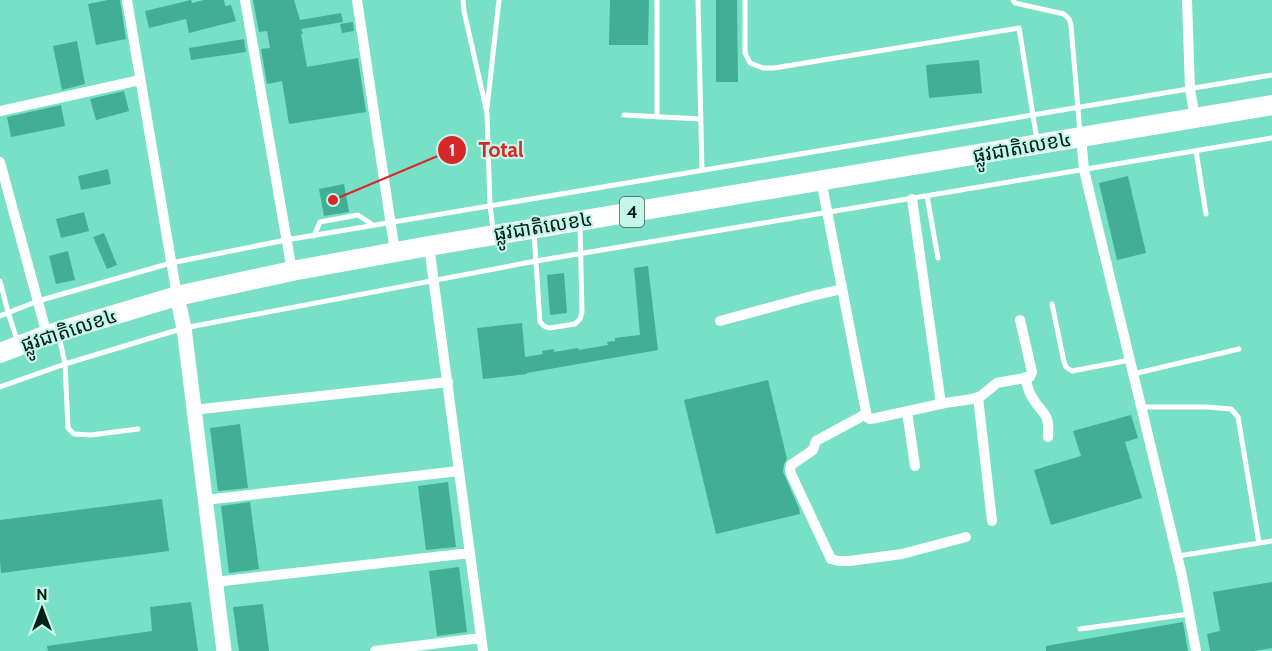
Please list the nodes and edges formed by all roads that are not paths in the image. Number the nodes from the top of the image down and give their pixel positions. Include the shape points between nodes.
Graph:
1 (127, 0) edge
2 (245, 0) edge
3 (357, 0) edge
4 (463, 0) edge
5 (499, 0) edge
6 (657, 0) edge
7 (698, 0) edge
8 (745, 0) edge
9 (1012, 0) edge
10 (1187, 0) edge
11 (1272, 75) edge
12 (140, 80) junction
13 (1190, 89) junction
14 (1272, 105) edge
15 (1079, 107) junction
16 (0, 111) edge
17 (487, 112) junction
18 (624, 115) dead end
19 (1034, 115) junction
20 (657, 117) junction
21 (1195, 118) junction
22 (701, 119) junction
23 (1081, 137) junction
24 (1272, 138) edge
25 (1038, 144) junction
26 (1196, 151) junction
27 (0, 162) edge
28 (702, 170) junction
29 (1084, 170) junction
30 (821, 180) junction
31 (927, 196) junction
32 (912, 199) junction
33 (490, 205) junction
34 (827, 213) junction
35 (1206, 214) dead end
36 (579, 220) junction
37 (391, 222) junction
38 (373, 225) junction
39 (533, 228) junction
40 (494, 235) junction
41 (314, 236) junction
42 (286, 240) junction
43 (429, 246) junction
44 (395, 252) junction
45 (581, 254) junction
46 (938, 258) dead end
47 (536, 261) junction
48 (171, 263) junction
49 (292, 271) junction
50 (0, 281) edge
51 (434, 281) junction
52 (842, 289) junction
53 (177, 296) junction
54 (38, 301) junction
55 (1052, 304) dead end
56 (8, 312) junction
57 (0, 316) edge
58 (1020, 320) dead end
59 (720, 321) dead end
60 (184, 328) junction
61 (53, 333) junction
62 (19, 346) junction
63 (1239, 349) dead end
64 (0, 353) edge
65 (1130, 360) junction
66 (65, 364) junction
67 (1133, 374) junction
68 (1025, 377) junction
69 (448, 382) junction
70 (0, 387) edge
71 (978, 397) junction
72 (941, 404) junction
73 (1141, 407) junction
74 (193, 410) junction
75 (907, 412) junction
76 (866, 414) junction
77 (138, 429) dead end
78 (1048, 437) dead end
79 (915, 466) dead end
80 (459, 471) junction
81 (204, 500) junction
82 (992, 521) dead end
83 (966, 537) dead end
84 (1272, 541) edge
85 (1259, 543) junction
86 (470, 553) junction
87 (1178, 556) junction
88 (215, 582) junction
89 (1189, 614) junction
90 (1080, 629) dead end
91 (481, 638) junction
92 (224, 651) edge
93 (375, 651) edge
94 (483, 651) edge
95 (1196, 651) edge

1 - 12 street
2 - 42 street
3 - 37 street
4 - 17 lane
5 - 17 lane
6 - 20 lane
7 - 22 lane
8 - 19 lane via 745,53 750,63 763,68 1019,28
9 - 15 lane via 1064,14 1069,19
10 - 13 street
11 - 13 lane
12 - 16 street
12 - 48 street
13 - 15 lane
13 - 21 street
14 - 21 highway, ផ្លូវជាតិលេខ៤ / 4
15 - 19 lane
15 - 23 lane
17 - 33 lane
18 - 20 lane
19 - 25 lane
19 - 28 lane
20 - 22 lane
21 - 23 highway, ផ្លូវជាតិលេខ៤ / 4
22 - 28 lane
23 - 25 highway, ផ្លូវជាតិលេខ៤ / 4
23 - 29 street
24 - 26 lane
25 - 30 highway, ផ្លូវជាតិលេខ៤ / 4
26 - 29 lane
26 - 35 lane
27 - 54 street
28 - 33 lane
29 - 31 lane
29 - 65 street
30 - 34 street
30 - 36 highway, ផ្លូវជាតិលេខ៤ / 4
31 - 32 lane
31 - 46 lane
32 - 34 lane
32 - 72 street
33 - 37 lane
33 - 40 lane
34 - 45 lane
34 - 52 street
36 - 39 highway, ផ្លូវជាតិលេខ៤ / 4
36 - 45 lane
37 - 38 lane
37 - 44 street
38 - 41 lane
38 - 41 lane via 358,215 320,222
39 - 40 highway, ផ្លូវជាតិលេខ៤ / 4
39 - 47 lane
40 - 43 highway, ផ្លូវជាតិលេខ៤ / 4
41 - 42 lane
42 - 48 lane
42 - 49 street
43 - 44 highway, ផ្លូវជាតិលេខ៤ / 4
43 - 51 street
44 - 49 highway, ផ្លូវជាតិលេខ៤ / 4
45 - 47 lane
45 - 47 lane via 582,312 575,324 549,328 540,322
47 - 51 lane
48 - 53 street
48 - 54 lane
49 - 53 highway, ផ្លូវជាតិលេខ៤ / 4
50 - 56 lane
51 - 60 lane
51 - 69 street
52 - 59 street
52 - 76 street
53 - 60 street
53 - 61 highway, ផ្លូវជាតិលេខ៤ / 4
54 - 56 lane
54 - 61 street
55 - 65 lane via 1069,370
56 - 57 lane
56 - 62 lane
58 - 68 street via 1032,372
60 - 66 lane
60 - 74 street
61 - 62 highway, ផ្លូវជាតិលេខ៤ / 4
61 - 66 lane
62 - 64 highway, ផ្លូវជាតិលេខ៤ / 4
63 - 67 lane
65 - 67 street
66 - 70 lane
66 - 77 lane via 69,428 74,434
67 - 73 street
68 - 71 street via 997,383
68 - 78 street via 1049,424
69 - 74 street
69 - 80 street
71 - 72 street
71 - 82 street
72 - 75 street
73 - 85 lane via 1234,411
73 - 87 street
74 - 81 street
75 - 76 street via 870,418
75 - 79 street
76 - 83 street via 816,441 813,450 791,465 792,476 831,559 849,561 902,554
80 - 81 street
80 - 86 street
81 - 88 street
84 - 85 lane
85 - 87 lane
86 - 88 street
86 - 91 street
87 - 89 street
88 - 92 street
89 - 90 lane
89 - 95 street
91 - 93 street
91 - 94 street

